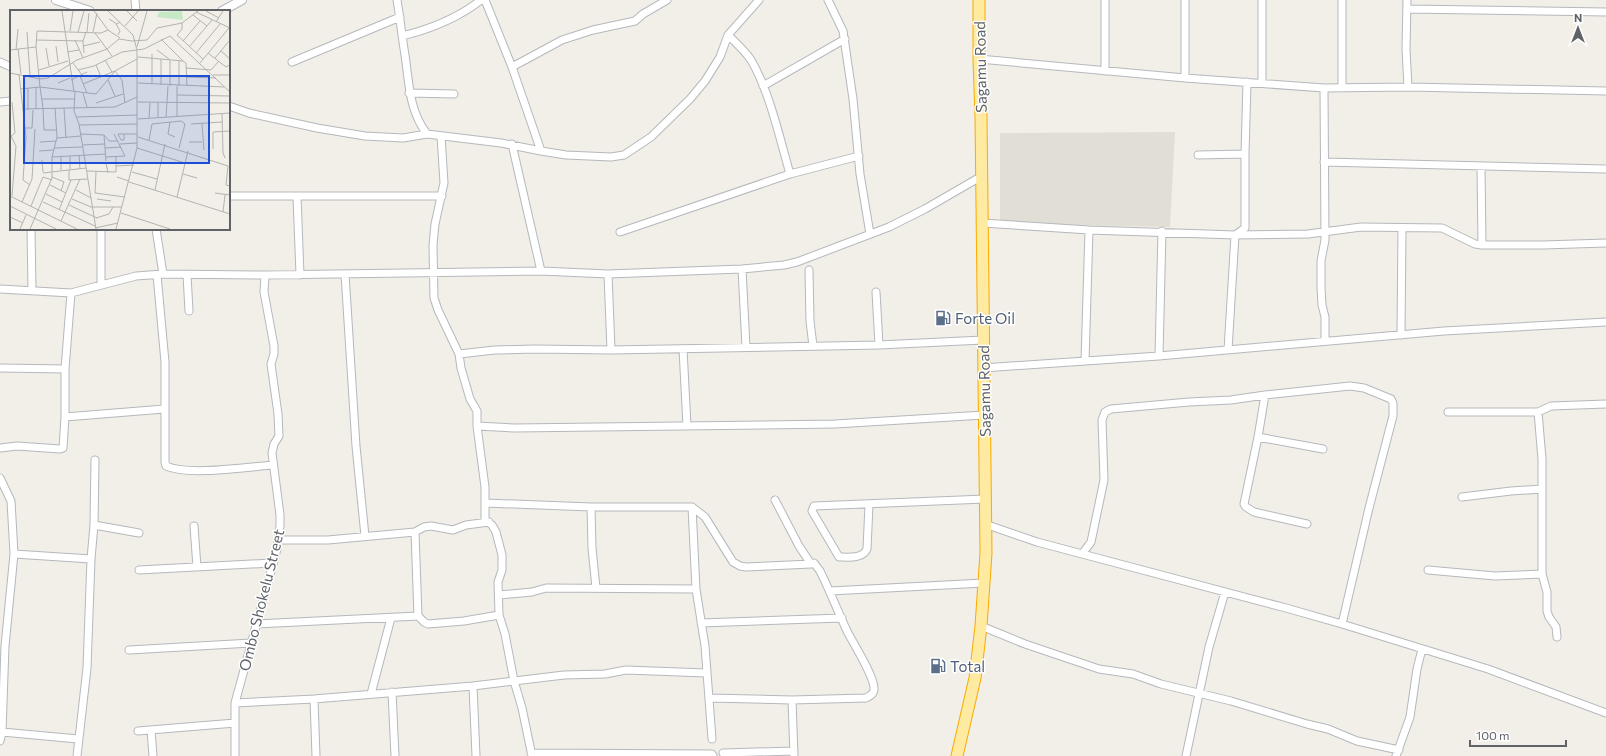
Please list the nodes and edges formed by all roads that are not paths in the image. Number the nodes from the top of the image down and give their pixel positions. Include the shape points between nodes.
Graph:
1 (56, 0) edge
2 (135, 0) edge
3 (242, 0) edge
4 (397, 0) edge
5 (481, 0) edge
6 (486, 0) edge
7 (759, 0) edge
8 (828, 0) edge
9 (979, 0) edge
10 (1105, 0) edge
11 (1185, 0) edge
12 (1262, 0) edge
13 (1342, 0) edge
14 (1407, 0) edge
15 (663, 2) edge
16 (1407, 9) junction
17 (87, 10) edge
18 (136, 10) edge
19 (224, 10) edge
20 (1606, 12) edge
21 (400, 18) junction
22 (728, 35) junction
23 (402, 36) junction
24 (844, 39) junction
25 (978, 59) junction
26 (0, 62) edge
27 (292, 62) dead end
28 (10, 67) edge
29 (512, 68) junction
30 (1105, 71) junction
31 (1185, 78) junction
32 (1248, 82) junction
33 (1262, 82) junction
34 (763, 86) junction
35 (1342, 87) junction
36 (1408, 87) junction
37 (1324, 88) junction
38 (1606, 90) edge
39 (409, 94) junction
40 (454, 94) dead end
41 (10, 101) edge
42 (0, 102) edge
43 (230, 106) edge
44 (427, 134) junction
45 (441, 136) junction
46 (512, 144) junction
47 (541, 152) junction
48 (1245, 154) junction
49 (1198, 155) dead end
50 (859, 156) junction
51 (1324, 162) junction
52 (1481, 166) junction
53 (1606, 168) edge
54 (790, 174) junction
55 (982, 176) junction
56 (230, 196) edge
57 (297, 196) junction
58 (442, 196) junction
59 (982, 223) junction
60 (1402, 228) junction
61 (31, 230) edge
62 (101, 230) edge
63 (156, 230) edge
64 (1089, 230) junction
65 (1162, 231) junction
66 (1325, 231) junction
67 (620, 232) dead end
68 (870, 234) junction
69 (1235, 235) junction
70 (1606, 243) edge
71 (1482, 245) junction
72 (742, 269) junction
73 (809, 270) dead end
74 (542, 271) junction
75 (434, 272) junction
76 (187, 274) junction
77 (300, 274) junction
78 (345, 274) junction
79 (608, 274) junction
80 (160, 275) junction
81 (265, 275) junction
82 (101, 284) junction
83 (0, 289) edge
84 (32, 290) junction
85 (876, 292) dead end
86 (71, 293) junction
87 (189, 311) dead end
88 (1606, 322) edge
89 (1401, 335) junction
90 (983, 340) junction
91 (1325, 341) junction
92 (879, 345) junction
93 (814, 346) junction
94 (746, 347) junction
95 (684, 349) junction
96 (611, 350) junction
97 (1228, 350) junction
98 (459, 354) junction
99 (1159, 356) junction
100 (1084, 361) junction
101 (0, 368) edge
102 (983, 368) junction
103 (65, 369) junction
104 (1264, 395) junction
105 (1606, 404) edge
106 (164, 409) junction
107 (1448, 412) dead end
108 (1538, 412) junction
109 (984, 415) junction
110 (66, 417) junction
111 (477, 426) junction
112 (687, 426) junction
113 (1258, 436) junction
114 (0, 448) edge
115 (1323, 449) dead end
116 (95, 460) dead end
117 (272, 465) junction
118 (0, 478) edge
119 (1542, 489) junction
120 (1462, 497) dead end
121 (985, 499) junction
122 (775, 500) dead end
123 (485, 503) junction
124 (869, 505) junction
125 (591, 507) junction
126 (692, 507) junction
127 (489, 522) junction
128 (985, 524) junction
129 (1307, 524) dead end
130 (94, 525) junction
131 (194, 526) dead end
132 (415, 532) junction
133 (138, 533) dead end
134 (365, 536) junction
135 (279, 540) junction
136 (1091, 542) junction
137 (14, 554) junction
138 (1082, 554) junction
139 (1094, 557) junction
140 (91, 559) junction
141 (272, 563) junction
142 (810, 564) junction
143 (197, 567) junction
144 (139, 570) dead end
145 (1428, 570) dead end
146 (1542, 574) junction
147 (984, 583) junction
148 (596, 588) junction
149 (696, 589) junction
150 (830, 591) junction
151 (1225, 592) junction
152 (499, 595) junction
153 (499, 615) junction
154 (418, 616) junction
155 (391, 618) junction
156 (842, 618) junction
157 (700, 623) junction
158 (256, 624) junction
159 (1342, 624) junction
160 (981, 626) junction
161 (1557, 637) dead end
162 (250, 644) junction
163 (3, 645) edge
164 (1422, 649) junction
165 (129, 650) dead end
166 (706, 673) junction
167 (514, 681) junction
168 (473, 686) junction
169 (392, 692) junction
170 (371, 694) junction
171 (1199, 694) junction
172 (709, 698) junction
173 (314, 699) junction
174 (792, 700) junction
175 (235, 703) junction
176 (1606, 713) edge
177 (235, 723) junction
178 (151, 730) junction
179 (138, 731) dead end
180 (2, 732) junction
181 (78, 739) junction
182 (712, 740) dead end
183 (0, 741) edge
184 (723, 753) dead end
185 (1398, 753) edge
186 (794, 754) edge
187 (531, 755) edge
188 (77, 756) edge
189 (153, 756) edge
190 (235, 756) edge
191 (316, 756) edge
192 (395, 756) edge
193 (476, 756) edge
194 (713, 756) edge
195 (957, 756) edge
196 (1186, 756) edge

1 - 17 street
2 - 18 street
3 - 19 street
4 - 21 street
5 - 23 street via 450,20
6 - 29 street
7 - 22 street
8 - 24 street via 843,31
9 - 25 highway, Sagamu Road
10 - 30 street
11 - 31 street
12 - 33 street
13 - 35 street
14 - 16 street
15 - 29 street via 635,20 562,40
16 - 20 street
16 - 36 street
21 - 23 street
21 - 27 street
22 - 34 street via 744,50
22 - 47 street via 720,57 706,81 640,146 624,155 611,157
23 - 39 street
24 - 34 street
24 - 50 street
25 - 30 street
25 - 55 highway, Sagamu Road
26 - 28 street
29 - 47 street
30 - 31 street
31 - 32 street
32 - 33 street
32 - 48 street
33 - 37 street
34 - 54 street
35 - 36 street
35 - 37 street
36 - 38 street
37 - 51 street
39 - 40 street
39 - 44 street
41 - 42 street
43 - 44 street via 248,113 330,131 365,136 403,138
44 - 45 street
45 - 46 street
45 - 58 street via 444,168
46 - 47 street
46 - 74 street
48 - 49 street
48 - 69 street via 1245,228
50 - 54 street
50 - 68 street
51 - 52 street
51 - 66 street
52 - 53 street
52 - 71 street
54 - 67 street
55 - 59 highway, Sagamu Road
55 - 68 street via 924,209
56 - 57 street
57 - 58 street
57 - 77 street
58 - 75 street via 433,245
59 - 64 street
59 - 90 highway, Sagamu Road
60 - 66 street via 1361,227
60 - 71 street via 1442,228
60 - 89 street
61 - 84 street
62 - 82 street
63 - 80 street
64 - 65 street
64 - 100 street
65 - 69 street
65 - 99 street
66 - 69 street via 1287,235
66 - 91 street via 1326,240 1321,261
68 - 72 street via 797,262
69 - 97 street
70 - 71 street
72 - 79 street
72 - 94 street
73 - 93 street via 810,321
74 - 75 street
74 - 79 street
75 - 78 street
75 - 98 street via 434,298
76 - 80 street
76 - 81 street
76 - 87 street
77 - 78 street
77 - 81 street
78 - 134 street via 356,446
79 - 96 street
80 - 82 street via 136,276
80 - 106 street via 165,362
81 - 117 street, Ombo Shokelu Street via 264,292 274,346 271,364 279,431 274,444
82 - 86 street
83 - 84 street
84 - 86 street
85 - 92 street
86 - 103 street
88 - 89 street
89 - 91 street
90 - 92 street
90 - 102 highway, Sagamu Road
91 - 97 street
92 - 93 street
93 - 94 street
94 - 95 street
95 - 96 street
95 - 112 street
96 - 98 street via 495,350
97 - 99 street
98 - 111 street via 470,399 477,412
99 - 100 street
100 - 102 street
101 - 103 street
102 - 109 highway, Sagamu Road
103 - 110 street
104 - 113 street
104 - 136 street via 1111,409 1105,412 1102,420 1104,480
104 - 159 street via 1323,388 1361,387 1391,399 1393,403 1393,416
105 - 108 street via 1551,406
106 - 110 street
106 - 117 street via 166,466 194,471
107 - 108 street
108 - 119 street
109 - 112 street via 835,424
109 - 121 highway, Sagamu Road
110 - 114 street via 63,448
111 - 112 street
111 - 123 street
113 - 115 street
113 - 129 street via 1245,499 1246,507 1254,512
116 - 130 street
117 - 135 street, Ombo Shokelu Street via 280,515
118 - 137 street via 11,501
119 - 120 street
119 - 146 street
121 - 124 street
121 - 128 highway, Sagamu Road
122 - 142 street
123 - 125 street
123 - 127 street via 484,520
124 - 124 street via 812,508 820,528 839,557 865,554
125 - 126 street
125 - 148 street
126 - 142 street via 705,517 736,565 746,567
126 - 149 street
127 - 132 street via 466,525 453,530 431,526
127 - 152 street via 496,532 502,555
128 - 138 street
128 - 147 highway, Sagamu Road
130 - 133 street
130 - 140 street
131 - 143 street
132 - 134 street
132 - 154 street
134 - 135 street via 328,540
135 - 141 street, Ombo Shokelu Street
136 - 138 street
136 - 139 street
137 - 140 street
137 - 163 street
138 - 139 street
139 - 151 street
140 - 181 street via 86,668
141 - 143 street
141 - 158 street, Ombo Shokelu Street
142 - 150 street via 814,563 817,566
143 - 144 street
145 - 146 street via 1495,576
146 - 161 street via 1547,592 1547,611 1556,627
147 - 150 street
147 - 160 highway, Sagamu Road
148 - 149 street
148 - 152 street via 546,588
149 - 157 street
150 - 156 street
151 - 159 street
151 - 171 street
152 - 153 street
153 - 154 street via 428,624
153 - 167 street
154 - 155 street
155 - 158 street
155 - 170 street
156 - 157 street
156 - 174 street via 866,666 873,693 866,698
157 - 166 street
158 - 162 street, Ombo Shokelu Street
159 - 164 street
160 - 171 street via 1099,669 1133,674
160 - 195 highway, Sagamu Road via 975,678
162 - 165 street
162 - 175 street, Ombo Shokelu Street
163 - 180 street
164 - 176 street via 1495,672
164 - 185 street via 1410,717
166 - 167 street via 626,670
166 - 172 street
167 - 168 street
167 - 187 street
168 - 169 street
168 - 193 street
169 - 170 street
169 - 192 street
170 - 173 street
171 - 185 street via 1328,729
171 - 196 street
172 - 174 street
172 - 182 street
173 - 175 street
173 - 191 street
174 - 186 street
175 - 177 street, Ombo Shokelu Street
177 - 178 street
177 - 190 street, Ombo Shokelu Street
178 - 179 street
178 - 189 street
180 - 181 street
180 - 183 street
181 - 188 street
184 - 186 street
187 - 194 street

